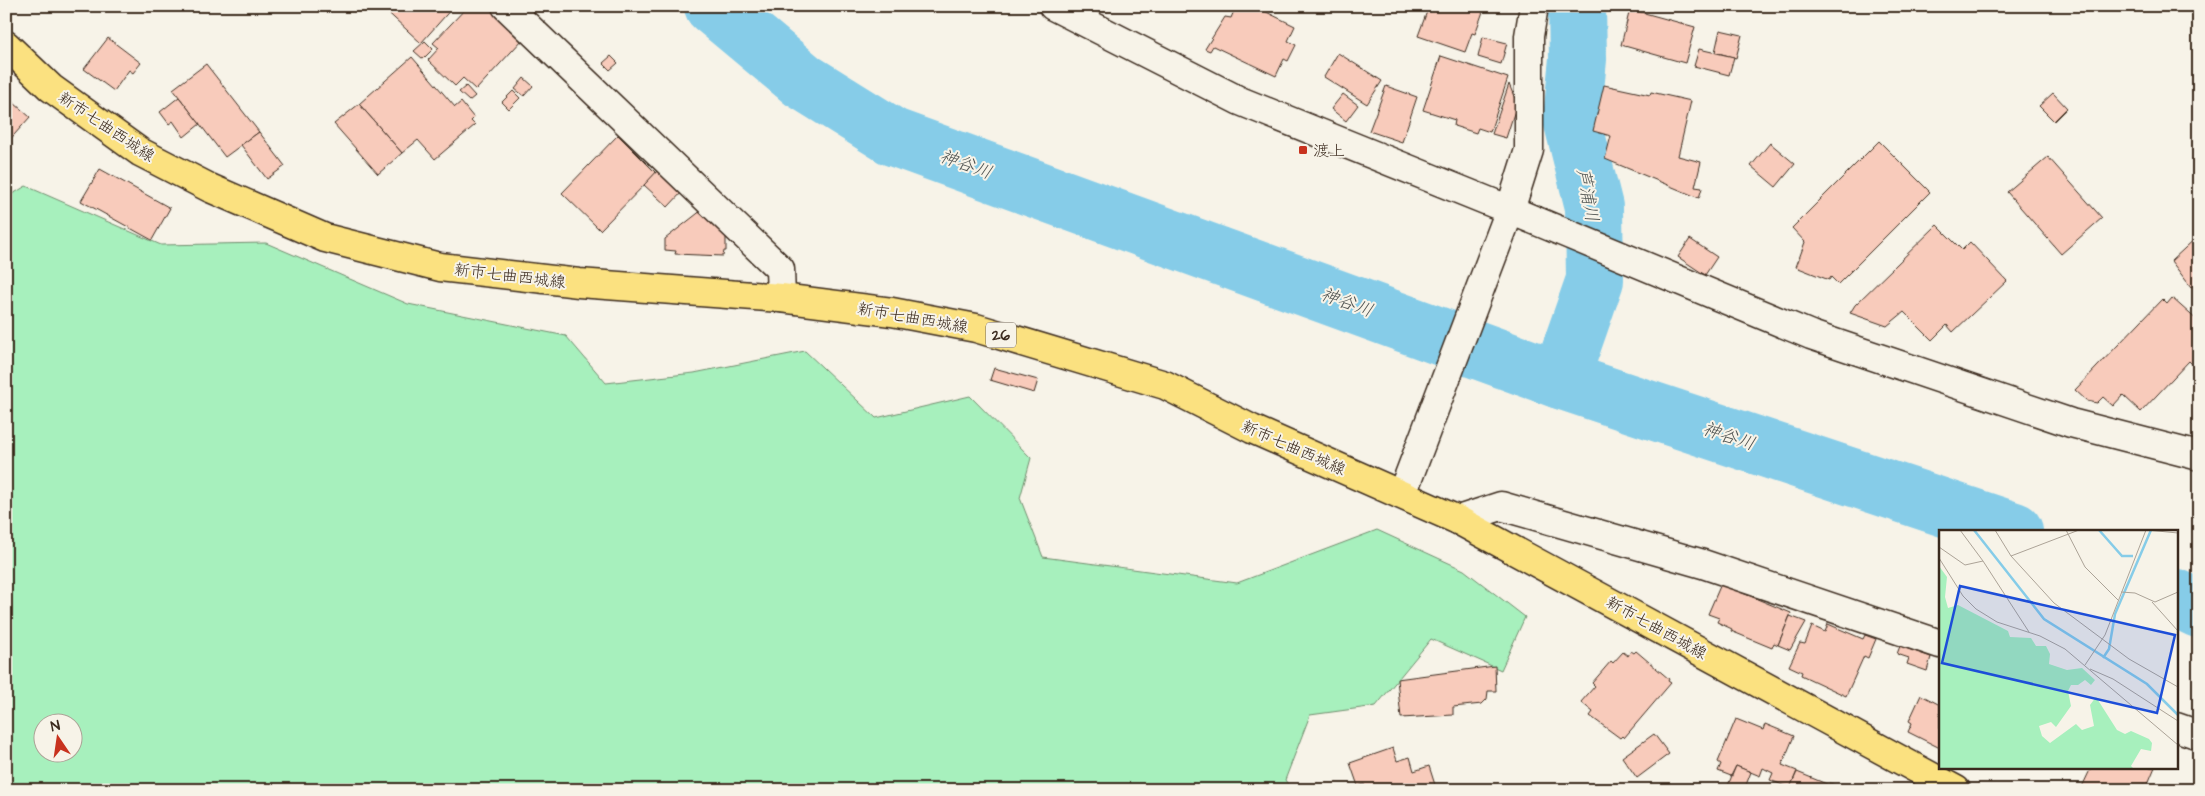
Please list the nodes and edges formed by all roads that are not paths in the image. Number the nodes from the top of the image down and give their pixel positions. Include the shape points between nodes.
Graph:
1 (506, 6) edge
2 (1054, 6) edge
3 (1534, 6) edge
4 (6, 45) edge
5 (1507, 218) junction
6 (781, 298) junction
7 (2199, 456) edge
8 (1402, 494) junction
9 (1458, 520) junction
10 (1939, 644) edge
11 (2178, 728) edge
12 (2199, 735) edge
13 (1956, 790) edge

1 - 6 street via 780,269
2 - 5 street via 1240,101
3 - 5 street via 1529,36 1529,150
4 - 6 main road, 新市七曲西城線 / 26 via 51,88 140,152 210,188 325,238 440,267 579,283
5 - 7 street via 1567,234 1811,335 2071,423
5 - 8 street
6 - 8 main road, 新市七曲西城線 / 26 via 892,312 976,328 1165,385 1252,429
8 - 9 main road, 新市七曲西城線 / 26
9 - 10 street via 1502,506 1703,564
9 - 13 main road, 新市七曲西城線 / 26
11 - 12 street

